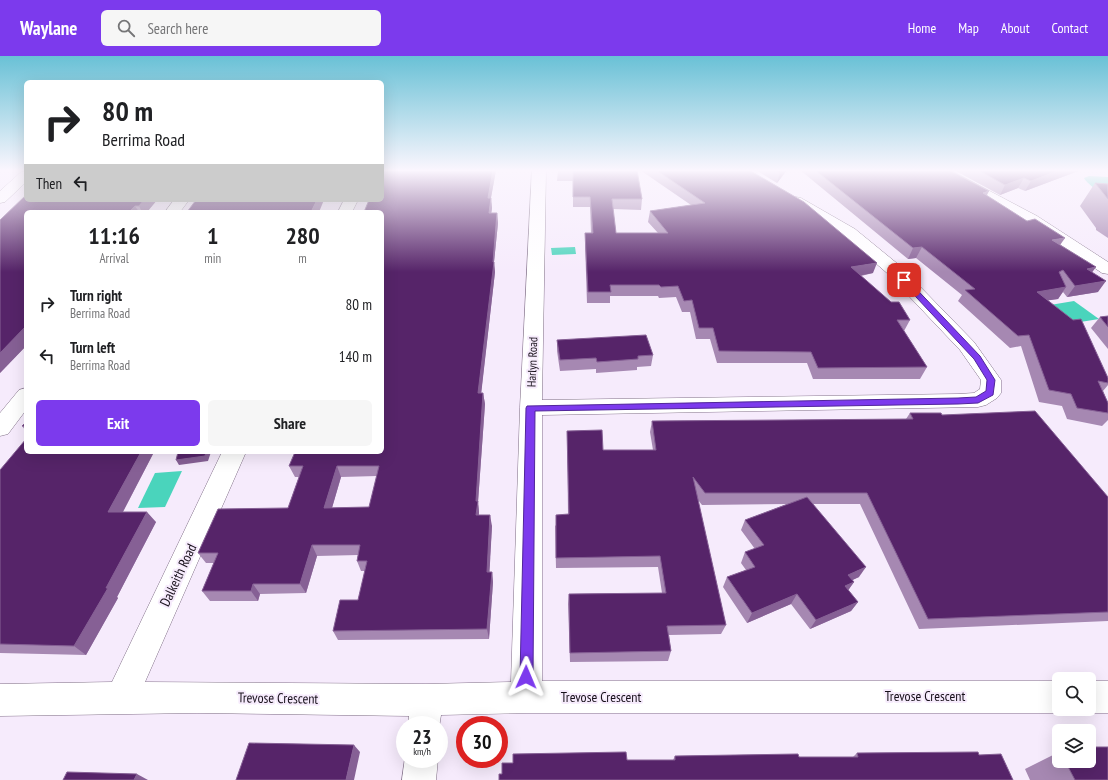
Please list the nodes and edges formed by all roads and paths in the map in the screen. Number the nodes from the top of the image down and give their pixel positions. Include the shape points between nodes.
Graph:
1 (538, 204) edge
2 (800, 204) edge
3 (1003, 204) edge
4 (1108, 270) edge
5 (24, 398) edge
6 (531, 408) junction
7 (0, 428) edge
8 (233, 454) edge
9 (526, 697) junction
10 (1052, 697) edge
11 (1096, 697) edge
12 (1108, 697) edge
13 (121, 699) junction
14 (0, 700) edge
15 (425, 712) edge
16 (420, 768) edge
17 (419, 780) edge

1 - 6 street, Harlyn Road
2 - 6 street via 848,232 893,268 977,358 991,380 990,393 978,400 958,401
3 - 4 street via 1032,219
5 - 7 street
6 - 9 street, Harlyn Road
8 - 13 street, Dalkeith Road
9 - 10 street, Trevose Crescent
9 - 15 street, Trevose Crescent
11 - 12 street
13 - 14 street, Trevose Crescent
13 - 15 street, Trevose Crescent via 197,697
16 - 17 street

